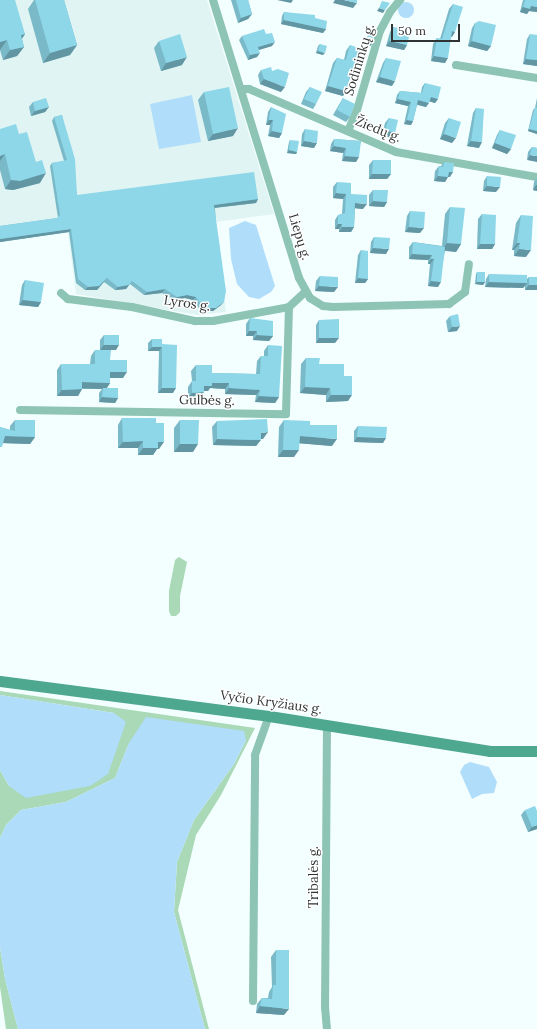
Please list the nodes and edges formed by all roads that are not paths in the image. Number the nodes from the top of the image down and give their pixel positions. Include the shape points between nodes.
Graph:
1 (213, 0) edge
2 (400, 0) edge
3 (456, 64) dead end
4 (537, 78) edge
5 (240, 89) junction
6 (348, 131) junction
7 (537, 177) edge
8 (470, 264) dead end
9 (305, 292) junction
10 (61, 293) dead end
11 (289, 307) junction
12 (20, 410) dead end
13 (0, 681) edge
14 (269, 716) junction
15 (327, 725) junction
16 (537, 751) edge
17 (254, 1001) dead end
18 (327, 1029) edge

1 - 5 street, Liepų g.
2 - 6 street, Sodininkų g. via 380,31 362,95
3 - 4 street
5 - 6 street, Žiedų g. via 249,89
5 - 9 street, Liepų g.
6 - 7 street, Žiedų g. via 396,152
8 - 9 street via 465,292 449,304 333,307 315,302
9 - 11 street
10 - 11 street, Lyros g. via 68,299 132,307 196,320 213,321
11 - 12 street, Gulbės g. via 286,414
13 - 14 street, Vyčio Kryžiaus g.
14 - 15 street, Vyčio Kryžiaus g.
14 - 17 street via 255,755
15 - 16 street, Vyčio Kryžiaus g. via 490,751
15 - 18 street, Tribalės g.

